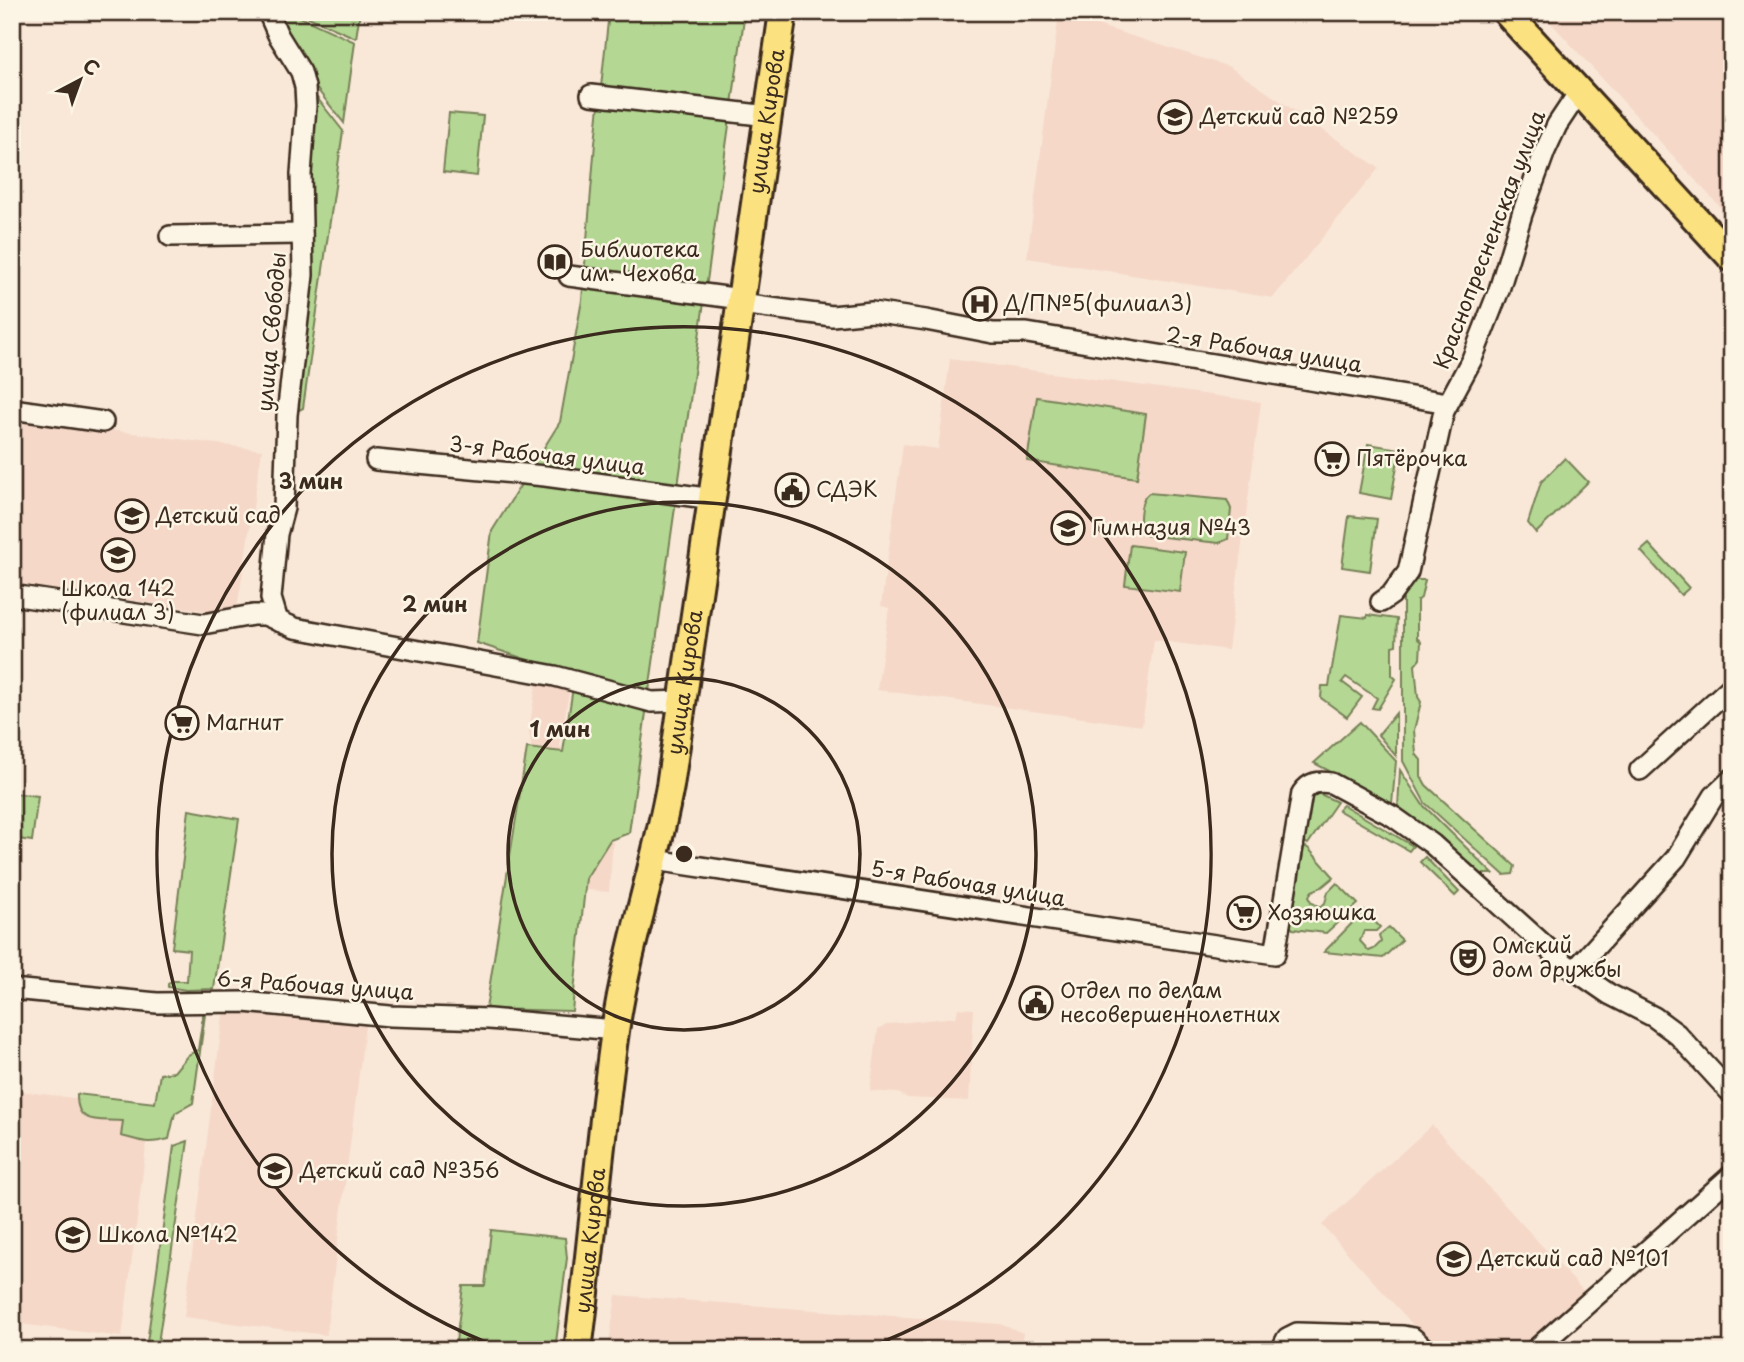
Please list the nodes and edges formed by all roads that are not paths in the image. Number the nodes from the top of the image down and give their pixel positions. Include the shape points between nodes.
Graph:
1 (268, 12) edge
2 (783, 12) edge
3 (1506, 12) edge
4 (1579, 92) junction
5 (591, 95) dead end
6 (768, 116) junction
7 (302, 234) junction
8 (170, 236) dead end
9 (1732, 257) edge
10 (569, 276) dead end
11 (741, 302) junction
12 (1448, 403) junction
13 (12, 409) edge
14 (103, 422) dead end
15 (376, 460) dead end
16 (713, 499) junction
17 (12, 595) edge
18 (1381, 602) dead end
19 (278, 621) junction
20 (1732, 686) edge
21 (684, 701) junction
22 (1640, 770) dead end
23 (1732, 779) edge
24 (655, 860) junction
25 (1574, 971) junction
26 (12, 989) edge
27 (615, 1030) junction
28 (1732, 1094) edge
29 (1732, 1175) edge
30 (578, 1350) edge
31 (1281, 1350) edge
32 (1426, 1350) edge
33 (1535, 1350) edge

1 - 7 street, улица Свободы via 306,87
2 - 6 main road, улица Кирова
3 - 4 main road
4 - 9 main road
4 - 12 street, Краснопресненская улица via 1545,151 1499,290 1472,359
5 - 6 street
6 - 11 main road, улица Кирова
7 - 8 street
7 - 19 street, улица Свободы via 303,275 287,415 286,486 271,598
10 - 11 street, 2-я Рабочая улица
11 - 12 street, 2-я Рабочая улица via 832,316 873,313 992,333 1027,333
11 - 16 main road, улица Кирова
12 - 18 street, Краснопресненская улица via 1408,572
13 - 14 street
15 - 16 street, 3-я Рабочая улица via 545,476
16 - 21 main road, улица Кирова
17 - 19 street via 203,624 253,615
19 - 21 street via 295,628 555,676 652,702
20 - 22 street
21 - 24 main road, улица Кирова
23 - 25 street via 1714,796 1676,858
24 - 25 street, 5-я Рабочая улица via 1275,954 1302,793 1320,781 1394,817 1432,844
24 - 27 main road, улица Кирова
25 - 28 street via 1676,1034
26 - 27 street, 6-я Рабочая улица via 157,1003 244,1002
27 - 30 main road, улица Кирова
29 - 33 street
31 - 32 street via 1287,1338 1297,1333 1403,1336

